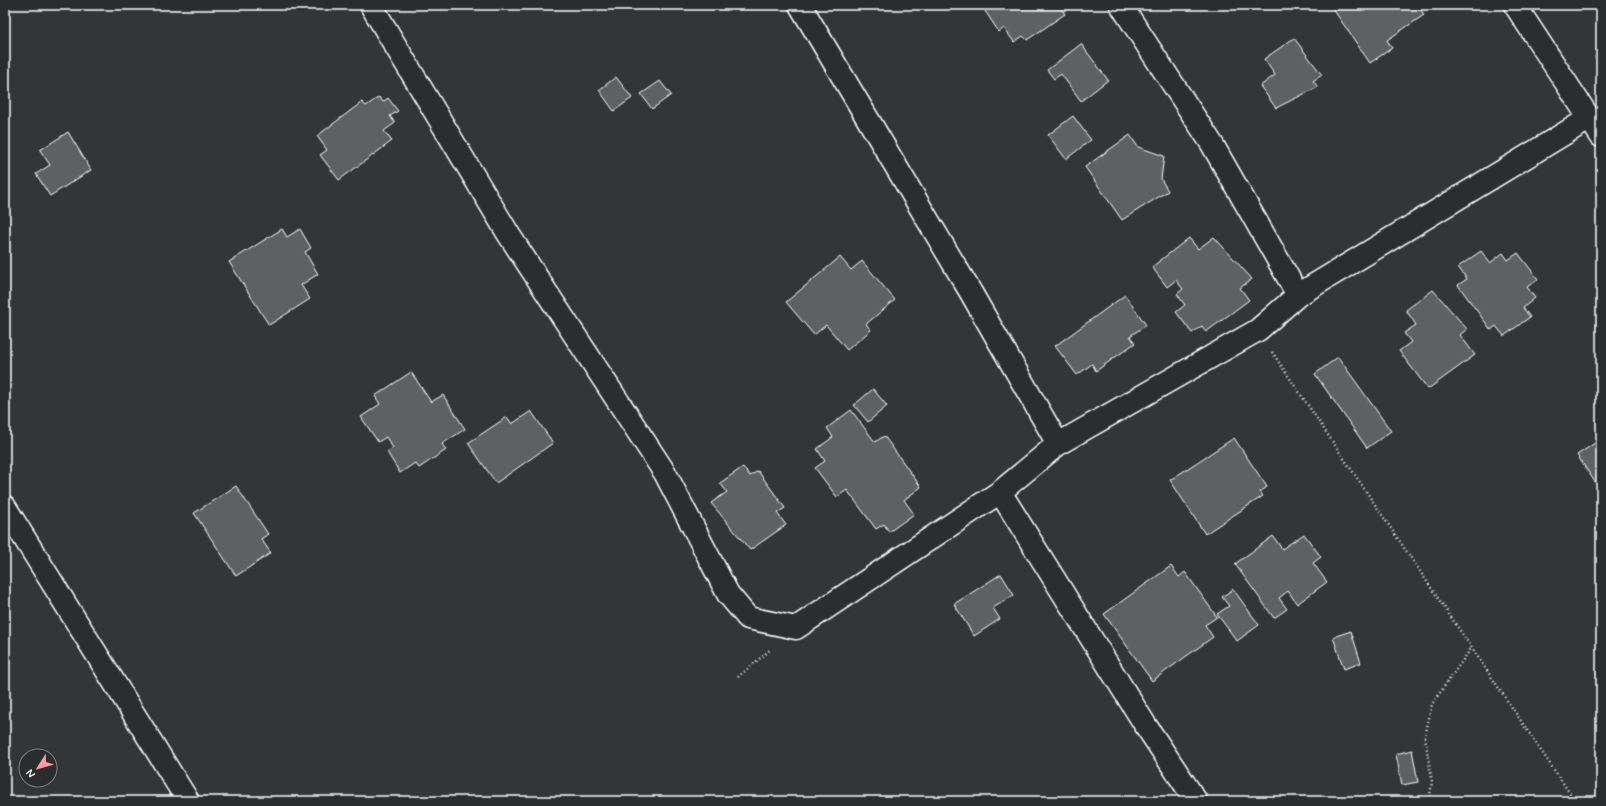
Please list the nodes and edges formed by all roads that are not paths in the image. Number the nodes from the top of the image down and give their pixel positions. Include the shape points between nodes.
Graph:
1 (371, 5) edge
2 (800, 5) edge
3 (1121, 5) edge
4 (1515, 5) edge
5 (1596, 127) edge
6 (1298, 295) junction
7 (1058, 444) junction
8 (1000, 492) junction
9 (5, 507) edge
10 (188, 801) edge
11 (1196, 801) edge

1 - 8 street via 509,235 665,473 728,594 748,618 796,628
2 - 7 street
3 - 6 street via 1212,144
4 - 5 street
5 - 6 street
6 - 7 street via 1258,330
7 - 8 street
8 - 11 street via 1146,726
9 - 10 street

